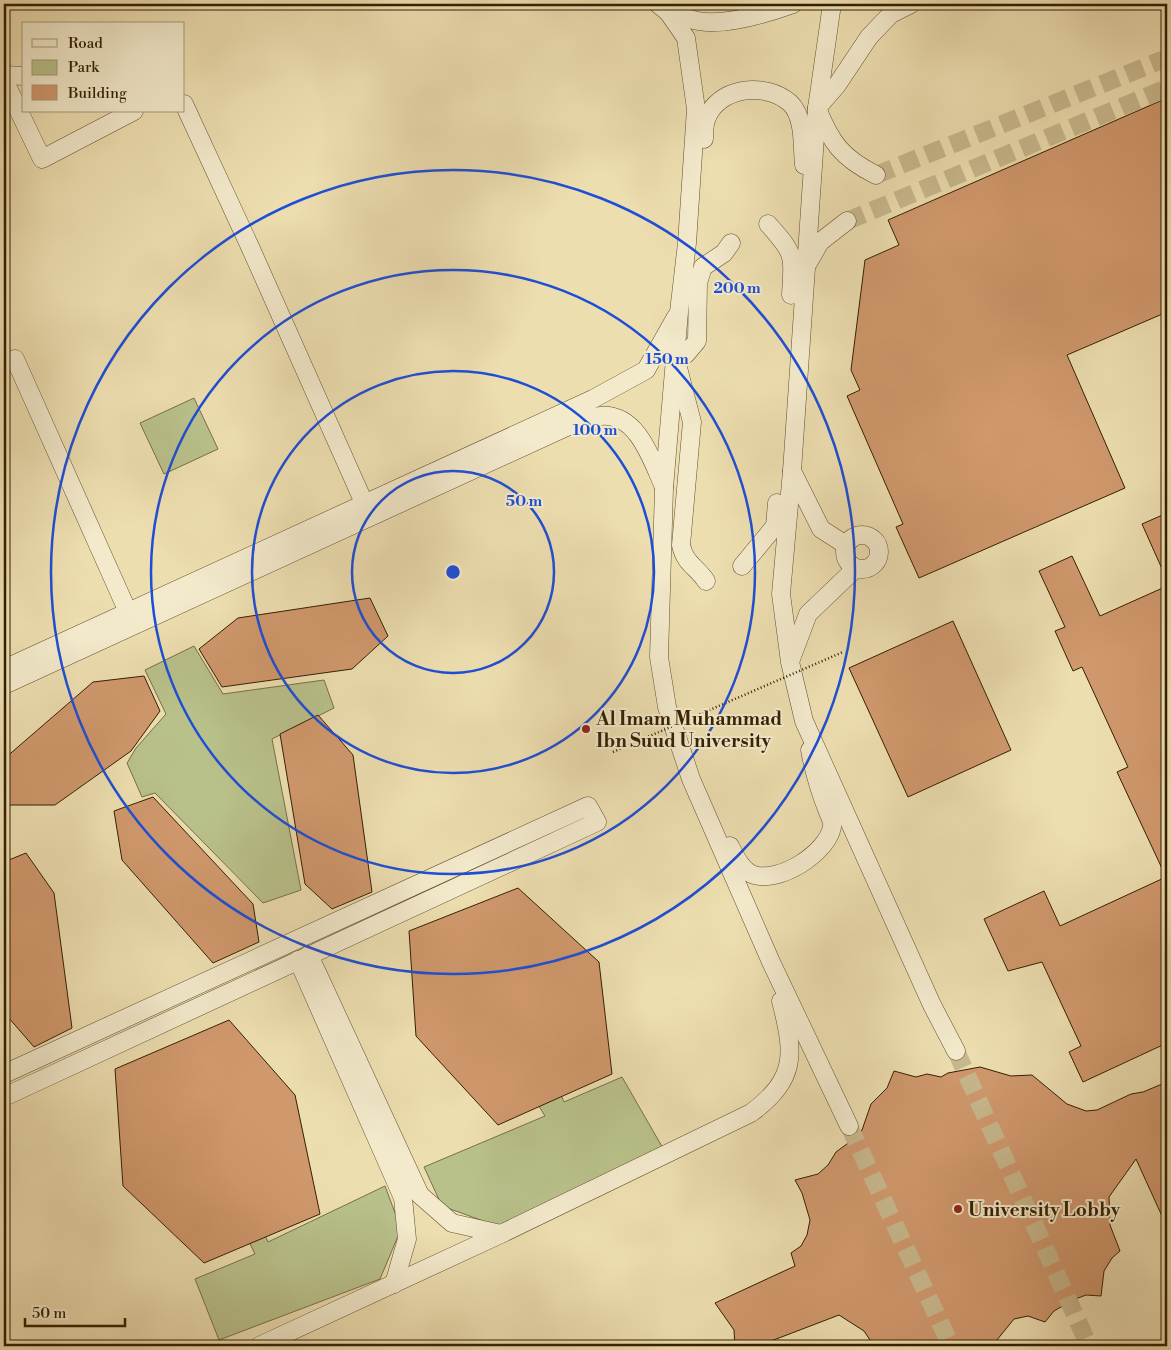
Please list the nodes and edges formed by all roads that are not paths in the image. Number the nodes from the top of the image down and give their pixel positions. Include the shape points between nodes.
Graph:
1 (792, 4) edge
2 (832, 4) edge
3 (911, 4) edge
4 (663, 8) edge
5 (4, 75) edge
6 (22, 76) edge
7 (4, 80) edge
8 (185, 106) edge
9 (817, 108) junction
10 (132, 112) edge
11 (876, 175) dead end
12 (810, 198) junction
13 (847, 221) tunnel mouth
14 (768, 224) dead end
15 (687, 243) junction
16 (731, 243) dead end
17 (805, 268) junction
18 (679, 312) junction
19 (14, 359) dead end
20 (676, 360) junction
21 (798, 370) junction
22 (792, 471) junction
23 (664, 488) junction
24 (368, 510) junction
25 (846, 545) junction
26 (742, 566) dead end
27 (856, 568) junction
28 (706, 581) dead end
29 (128, 612) junction
30 (790, 662) junction
31 (4, 669) edge
32 (4, 685) edge
33 (804, 722) junction
34 (691, 779) junction
35 (304, 958) junction
36 (771, 962) junction
37 (956, 1051) tunnel mouth
38 (4, 1074) edge
39 (4, 1097) edge
40 (849, 1126) tunnel mouth
41 (501, 1234) junction
42 (394, 1284) junction
43 (259, 1346) edge

1 - 4 street via 769,13 737,19 700,21
2 - 9 street
3 - 9 street via 891,14 869,37 837,85
4 - 15 street via 686,38 695,99
5 - 6 street
7 - 10 street via 42,159
8 - 24 street
9 - 11 street via 827,133 848,159
9 - 12 street
12 - 15 street via 804,172 801,128 790,103 772,93 751,88 734,93 715,104 706,120 700,180
12 - 17 street
13 - 17 street via 820,242
14 - 21 street via 787,245 793,261 790,330
15 - 18 street
16 - 20 street via 724,253 703,267 698,283 697,340 686,354
17 - 21 street
18 - 20 street
18 - 24 street via 646,370
19 - 29 street
20 - 23 street
20 - 28 street via 692,422 681,545 684,558
21 - 22 street
21 - 26 street via 782,446 775,526
22 - 25 street via 821,529
22 - 30 street via 781,594
23 - 24 street via 644,443 626,423 602,416 575,423
23 - 34 street via 659,657 667,708
24 - 29 street
24 - 32 street
25 - 27 street via 846,559
25 - 27 street via 856,536 866,536 874,540 878,548 878,557 873,565 865,569
27 - 30 street via 808,614
29 - 31 street
30 - 33 street
33 - 34 street via 815,778 833,824 829,839 790,871 767,877 752,875 738,862
33 - 37 street
34 - 36 street
35 - 38 street via 597,822 588,806
35 - 39 street
35 - 41 street via 420,1195 452,1224
35 - 42 street via 402,1198 407,1239
36 - 40 street
36 - 41 street via 791,1040 786,1075 770,1098 751,1113
41 - 42 street
42 - 43 street

